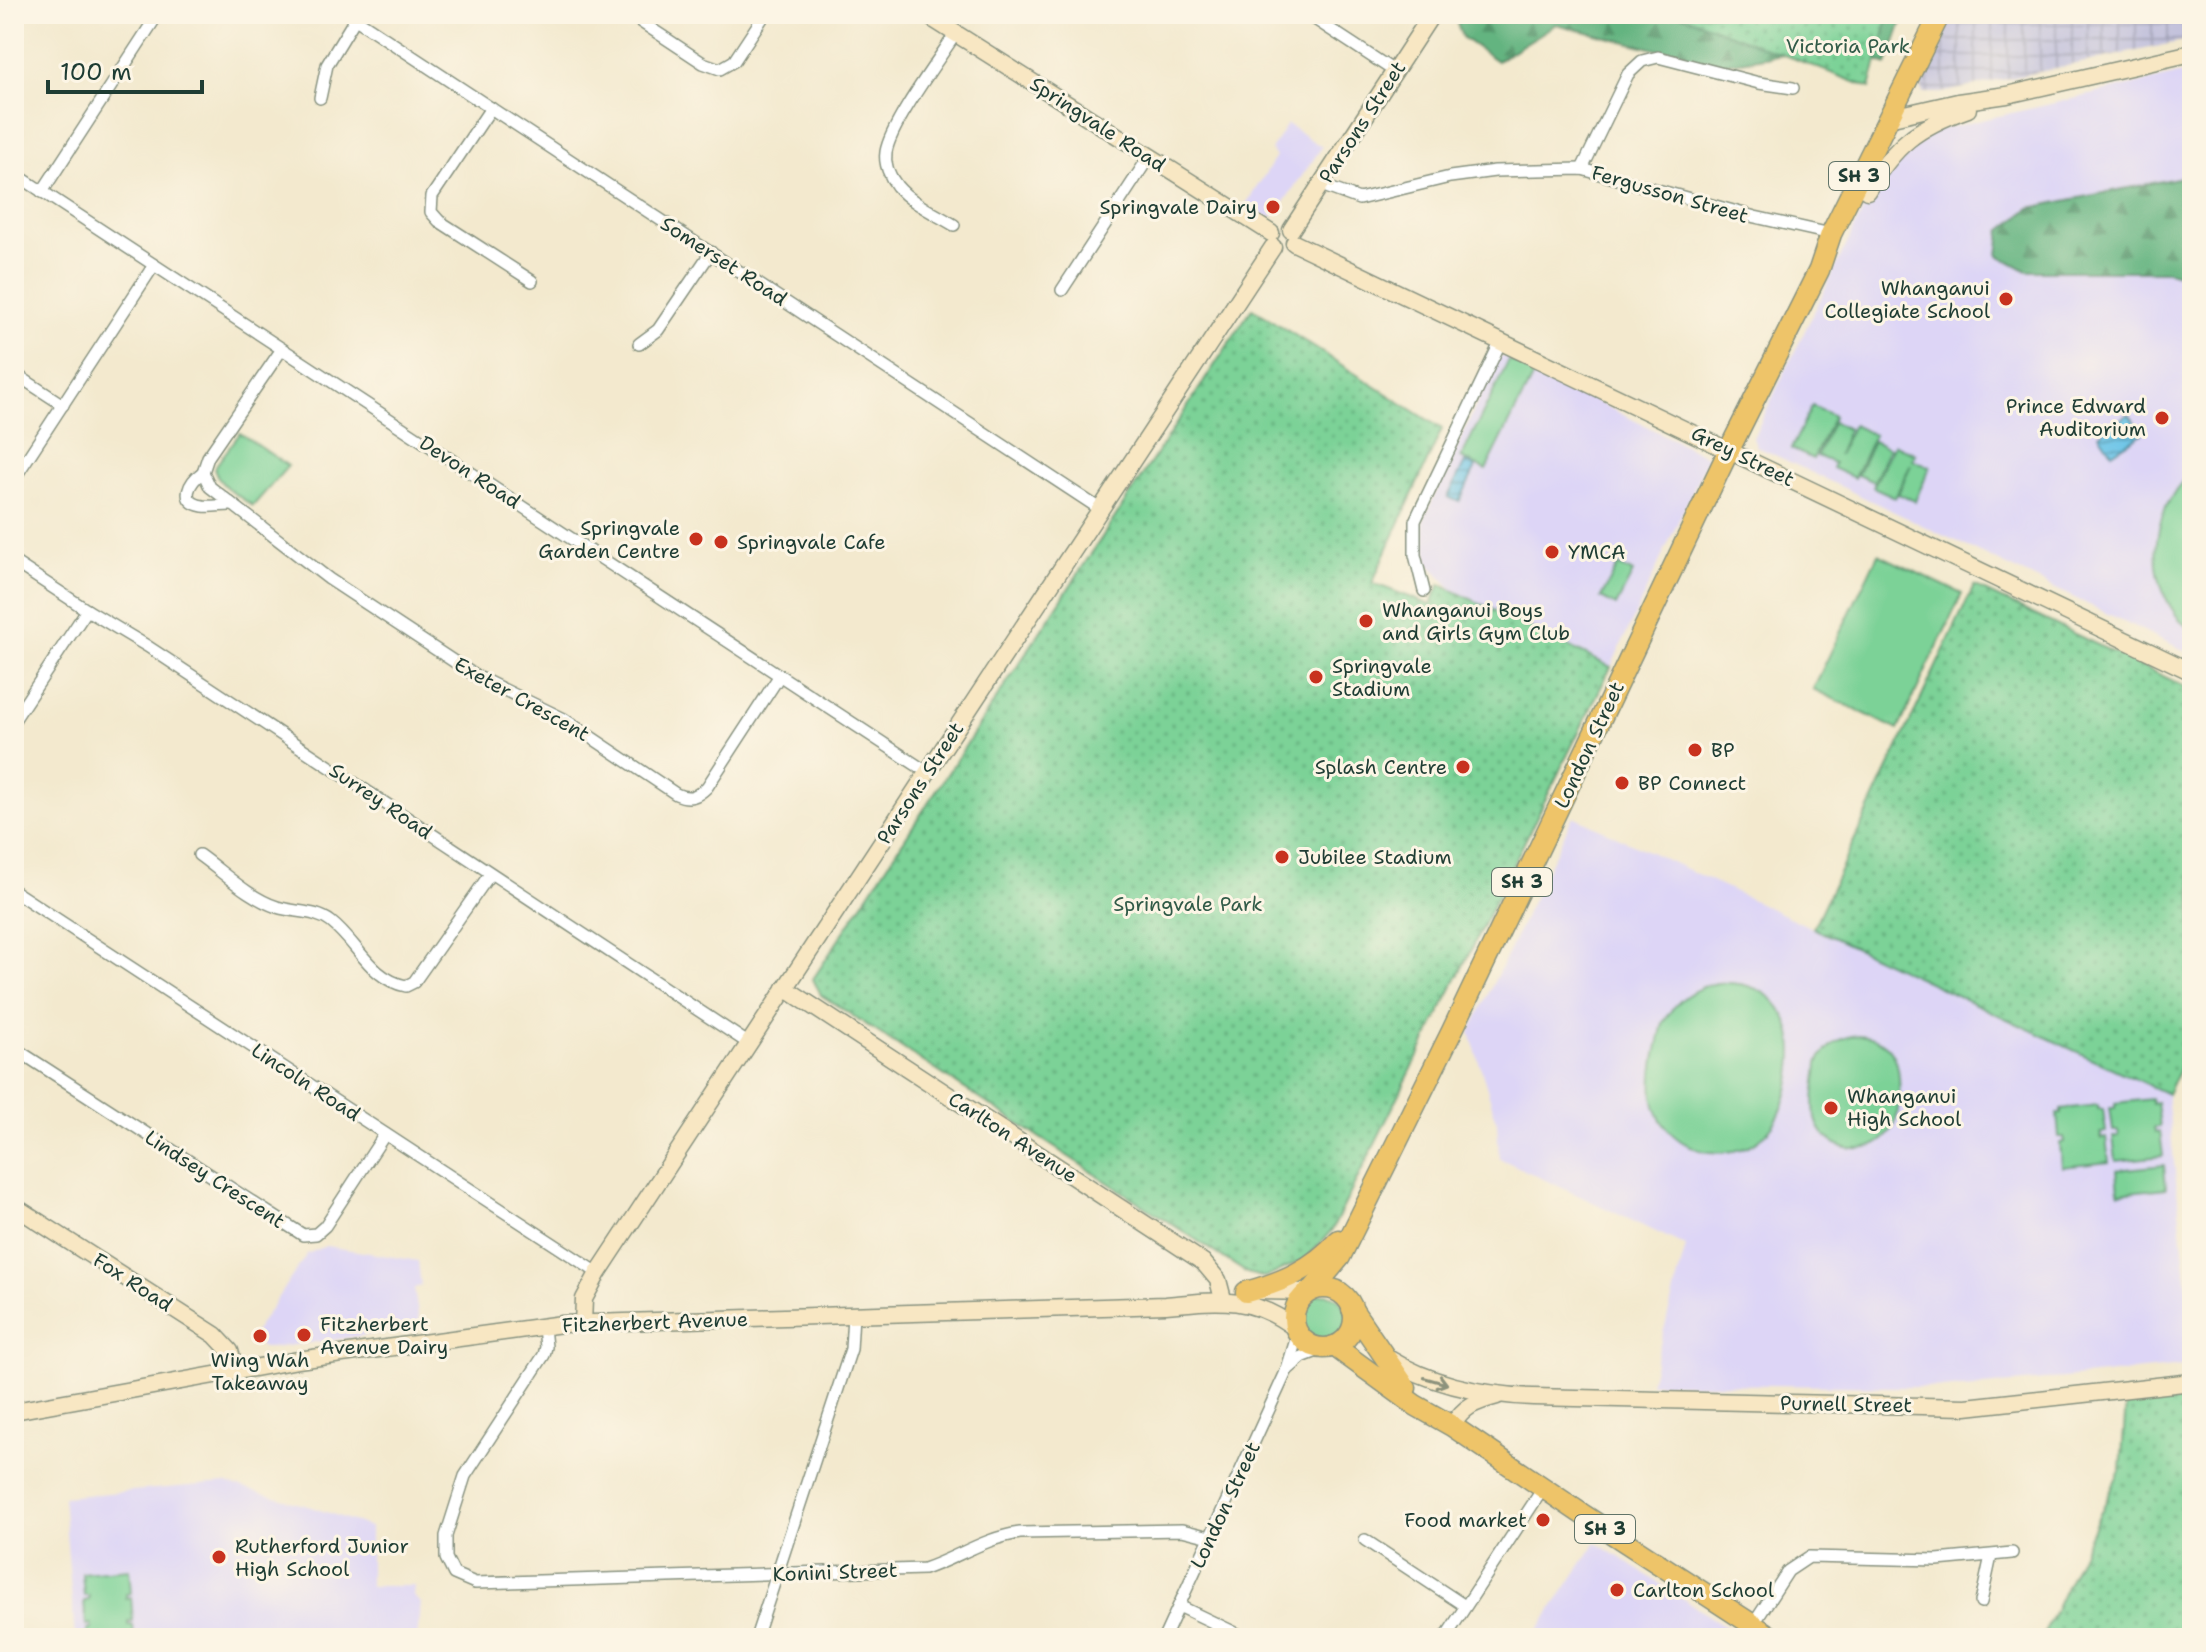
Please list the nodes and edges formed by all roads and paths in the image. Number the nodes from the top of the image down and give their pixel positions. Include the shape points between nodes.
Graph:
1 (158, 14) edge
2 (629, 14) edge
3 (765, 14) edge
4 (1307, 14) edge
5 (1432, 14) edge
6 (1940, 14) edge
7 (352, 16) edge
8 (935, 16) edge
9 (956, 33) junction
10 (1930, 37) junction
11 (2192, 53) edge
12 (1394, 71) junction
13 (1793, 88) dead end
14 (1912, 90) junction
15 (2007, 95) junction
16 (320, 98) dead end
17 (491, 108) junction
18 (1930, 108) junction
19 (1894, 116) junction
20 (1149, 157) junction
21 (1582, 169) junction
22 (14, 173) edge
23 (1321, 185) junction
24 (1867, 191) junction
25 (42, 192) junction
26 (954, 225) dead end
27 (1831, 234) junction
28 (1293, 236) junction
29 (1272, 240) junction
30 (711, 252) junction
31 (154, 265) junction
32 (1819, 270) junction
33 (532, 281) dead end
34 (1062, 290) dead end
35 (1501, 341) junction
36 (639, 344) dead end
37 (282, 349) junction
38 (14, 373) edge
39 (63, 405) junction
40 (1729, 450) junction
41 (203, 472) junction
42 (14, 479) edge
43 (231, 505) junction
44 (1100, 509) junction
45 (14, 562) edge
46 (1424, 591) dead end
47 (87, 610) junction
48 (2192, 672) edge
49 (780, 675) junction
50 (14, 720) edge
51 (927, 772) junction
52 (199, 855) dead end
53 (490, 874) junction
54 (14, 891) edge
55 (785, 988) junction
56 (748, 1043) junction
57 (14, 1048) edge
58 (385, 1134) junction
59 (14, 1206) edge
60 (1358, 1219) junction
61 (598, 1273) junction
62 (1310, 1290) junction
63 (1246, 1292) junction
64 (1223, 1299) junction
65 (1350, 1304) junction
66 (853, 1315) junction
67 (583, 1324) junction
68 (544, 1327) junction
69 (1297, 1331) junction
70 (1330, 1347) junction
71 (1380, 1353) junction
72 (236, 1371) junction
73 (1286, 1372) junction
74 (2192, 1382) edge
75 (1499, 1396) junction
76 (14, 1411) edge
77 (1431, 1413) junction
78 (1452, 1426) junction
79 (1544, 1487) junction
80 (1210, 1537) junction
81 (1365, 1540) dead end
82 (2012, 1553) dead end
83 (1991, 1556) junction
84 (777, 1574) junction
85 (1981, 1602) dead end
86 (1179, 1606) junction
87 (1465, 1606) junction
88 (1753, 1625) junction
89 (756, 1638) edge
90 (1164, 1638) edge
91 (1246, 1638) edge
92 (1445, 1638) edge
93 (1773, 1638) edge

1 - 25 street
2 - 3 street via 720,69 734,61
4 - 12 street
5 - 12 main road, Parsons Street
6 - 10 highway, London Street / SH 3
7 - 16 street via 327,65
7 - 17 street, Somerset Road
8 - 9 main road, Springvale Road
9 - 20 main road, Springvale Road
9 - 26 street via 901,119 886,159 900,190
10 - 14 highway, London Street / SH 3
10 - 19 highway, London Street / SH 3
11 - 15 main road
12 - 23 main road, Parsons Street
13 - 21 street via 1658,57 1642,61 1628,74
14 - 18 main road
14 - 19 highway, London Street / SH 3
15 - 18 main road
15 - 24 main road via 1923,127 1893,152
17 - 30 street, Somerset Road
17 - 33 street via 432,196 431,212
18 - 19 main road
19 - 24 highway, London Street / SH 3
19 - 27 highway, London Street / SH 3
20 - 29 main road, Springvale Road
20 - 34 street
21 - 23 street, Fergusson Street via 1450,177 1359,199
21 - 27 street, Fergusson Street
22 - 25 street, Devon Road
23 - 28 main road, Parsons Street
24 - 32 highway, London Street / SH 3
25 - 31 street, Devon Road
27 - 32 highway, London Street / SH 3
28 - 29 main road via 1285,251
28 - 35 main road, Grey Street
29 - 44 main road, Parsons Street
30 - 36 street via 658,330
30 - 44 street, Somerset Road
31 - 37 street, Devon Road
31 - 39 street
32 - 40 highway, London Street / SH 3
35 - 40 main road, Grey Street
35 - 46 street via 1415,521 1415,555
37 - 41 street
37 - 49 street, Devon Road
38 - 39 street
39 - 42 street
40 - 48 main road, Grey Street
40 - 60 highway, London Street / SH 3
41 - 43 street, Exeter Crescent via 210,487
41 - 43 street via 188,488 194,502
43 - 49 street, Exeter Crescent via 329,579 476,676 564,719 684,798 707,787
44 - 51 main road, Parsons Street
45 - 47 street, Surrey Road
47 - 50 street
47 - 53 street, Surrey Road
49 - 51 street, Devon Road
51 - 55 main road, Parsons Street
52 - 53 street via 258,898 330,921 383,978 406,986
53 - 56 street, Surrey Road
54 - 58 street, Lincoln Road
55 - 56 main road, Parsons Street
55 - 64 main road, Carlton Avenue via 1203,1262 1217,1278
56 - 61 main road, Parsons Street
57 - 58 street, Lindsey Crescent via 303,1235 325,1226
58 - 61 street, Lincoln Road
59 - 72 main road, Fox Road via 215,1335 230,1351
60 - 62 highway, London Street / SH 3 via 1340,1257
60 - 63 highway via 1298,1275
60 - 65 highway, London Street / SH 3 via 1346,1275
61 - 67 main road, Parsons Street via 584,1299
62 - 63 main road
62 - 65 highway via 1331,1289
62 - 69 highway, SH 3 via 1294,1314
63 - 64 main road
64 - 66 main road, Fitzherbert Avenue
64 - 69 main road, Fitzherbert Avenue via 1263,1307
65 - 70 highway, SH 3 via 1354,1319 1349,1334
65 - 71 highway, SH 3
66 - 67 main road, Fitzherbert Avenue
66 - 84 street via 851,1349
67 - 68 main road, Fitzherbert Avenue
68 - 72 main road, Fitzherbert Avenue
68 - 84 street, Konini Street via 544,1355 465,1476 446,1536 446,1558 454,1574 475,1583
69 - 70 highway, SH 3 via 1315,1347
69 - 73 street, London Street
70 - 73 street via 1295,1361
70 - 77 highway, SH 3
71 -> 75 main road, Purnell Street via 1428,1380
71 - 77 highway, SH 3
72 - 76 main road, Fitzherbert Avenue
73 - 80 street, London Street
74 - 75 main road, Purnell Street via 1966,1407
75 - 78 main road, Purnell Street via 1473,1402
77 - 78 highway, SH 3
78 - 79 highway, SH 3
79 - 87 street
79 - 88 highway, SH 3
80 - 84 street, Konini Street via 1182,1530 1020,1533 996,1537 924,1569
80 - 86 street, London Street
81 - 87 street
82 - 83 street
83 - 85 street
83 - 88 street via 1809,1557 1788,1571
84 - 89 street
86 - 90 street, London Street
86 - 91 street
87 - 92 street
88 - 93 highway, SH 3

